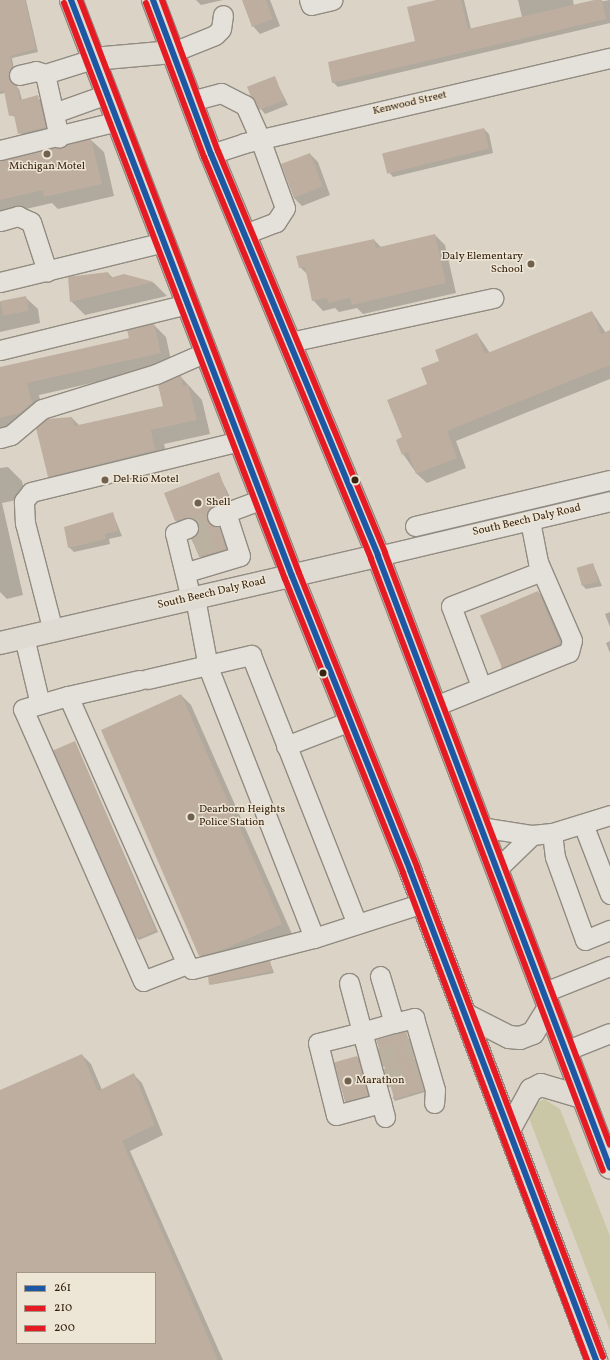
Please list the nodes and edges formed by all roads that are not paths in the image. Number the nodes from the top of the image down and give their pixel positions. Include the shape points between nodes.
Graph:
1 (70, 0) edge
2 (153, 0) edge
3 (309, 0) edge
4 (332, 0) edge
5 (223, 15) dead end
6 (172, 52) junction
7 (610, 58) edge
8 (93, 59) junction
9 (19, 74) dead end
10 (45, 74) junction
11 (107, 94) junction
12 (191, 101) junction
13 (54, 113) junction
14 (118, 121) junction
15 (59, 137) junction
16 (260, 139) junction
17 (0, 150) edge
18 (211, 154) junction
19 (0, 220) edge
20 (245, 234) junction
21 (164, 242) junction
22 (47, 271) junction
23 (0, 282) edge
24 (493, 298) dead end
25 (187, 304) junction
26 (290, 342) junction
27 (0, 350) edge
28 (206, 352) junction
29 (0, 438) edge
30 (240, 441) junction
31 (610, 480) edge
32 (262, 499) junction
33 (610, 502) edge
34 (484, 508) junction
35 (530, 521) junction
36 (414, 526) dead end
37 (188, 528) tunnel mouth
38 (489, 530) junction
39 (378, 556) junction
40 (542, 571) junction
41 (187, 572) junction
42 (292, 576) junction
43 (193, 599) junction
44 (37, 634) junction
45 (0, 642) edge
46 (208, 666) junction
47 (481, 686) junction
48 (53, 700) junction
49 (435, 706) junction
50 (350, 721) junction
51 (286, 746) junction
52 (610, 815) edge
53 (583, 824) junction
54 (480, 827) junction
55 (532, 835) junction
56 (553, 839) junction
57 (496, 870) junction
58 (610, 894) edge
59 (423, 903) junction
60 (357, 924) junction
61 (596, 935) edge
62 (314, 938) junction
63 (187, 964) junction
64 (610, 966) edge
65 (380, 976) dead end
66 (349, 983) dead end
67 (545, 1001) junction
68 (466, 1015) junction
69 (394, 1024) junction
70 (362, 1032) junction
71 (610, 1033) edge
72 (565, 1051) junction
73 (582, 1097) junction
74 (434, 1103) dead end
75 (509, 1130) junction
76 (610, 1168) edge
77 (596, 1360) edge

1 - 8 main road
2 - 6 main road
3 - 4 street via 311,5
5 - 6 street via 221,29 215,35
6 - 8 main road
6 - 12 main road
7 - 16 street, Kenwood Street
8 - 10 street
8 - 11 main road
9 - 10 street via 36,71
10 - 13 street
11 - 13 street
11 - 14 main road
12 - 16 street via 221,94 245,105
12 - 18 main road
13 - 15 street
14 - 15 street
14 - 21 main road
15 - 17 street
16 - 18 street, Kenwood Street
16 - 20 street via 285,208 276,222
18 - 20 main road
19 - 22 street via 18,216 31,222
20 - 26 main road
21 - 22 street
21 - 25 main road
22 - 23 street
24 - 26 street
25 - 27 street
25 - 28 main road
26 - 39 main road
28 - 29 street via 156,374 42,408 12,435
28 - 30 main road
30 - 32 main road
30 - 44 street via 31,492 24,501
31 - 34 street
32 - 41 street via 225,523 240,556
32 - 42 main road
33 - 35 street, South Beech Daly Road
34 - 36 street
34 - 38 street
35 - 38 street, South Beech Daly Road
35 - 40 street
37 - 41 street via 175,533 188,549
38 - 39 street, South Beech Daly Road
39 - 42 main road, South Beech Daly Road
39 - 49 main road
40 - 47 street via 572,640 569,652
40 - 47 street via 451,606
41 - 43 street
42 - 43 main road, South Beech Daly Road
42 - 50 main road
43 - 44 main road, South Beech Daly Road
43 - 46 street
44 - 45 main road, South Beech Daly Road
44 - 48 street
46 - 48 street
46 - 51 street via 251,655
46 - 62 street
47 - 49 street
48 - 63 street
48 - 63 street via 23,709 142,981
49 - 54 main road
50 - 51 street
50 - 59 main road
51 - 60 street
52 - 53 street
53 - 56 street
53 - 58 street
54 - 55 street
54 - 57 main road
55 - 56 street
55 - 57 street
56 - 61 street
57 - 67 main road
59 - 60 street
59 - 68 main road
60 - 62 street
62 - 63 street via 192,970
64 - 67 street
65 - 69 street
66 - 70 street
67 - 68 main road via 533,1033 520,1038 509,1038
67 - 72 main road
68 - 75 main road
69 - 70 street
69 - 74 street via 414,1018
70 - 70 street via 380,1080 383,1110 336,1116 318,1042
71 - 72 street
72 - 73 main road
73 - 75 main road via 541,1085 531,1090
73 - 76 main road
75 - 77 main road

